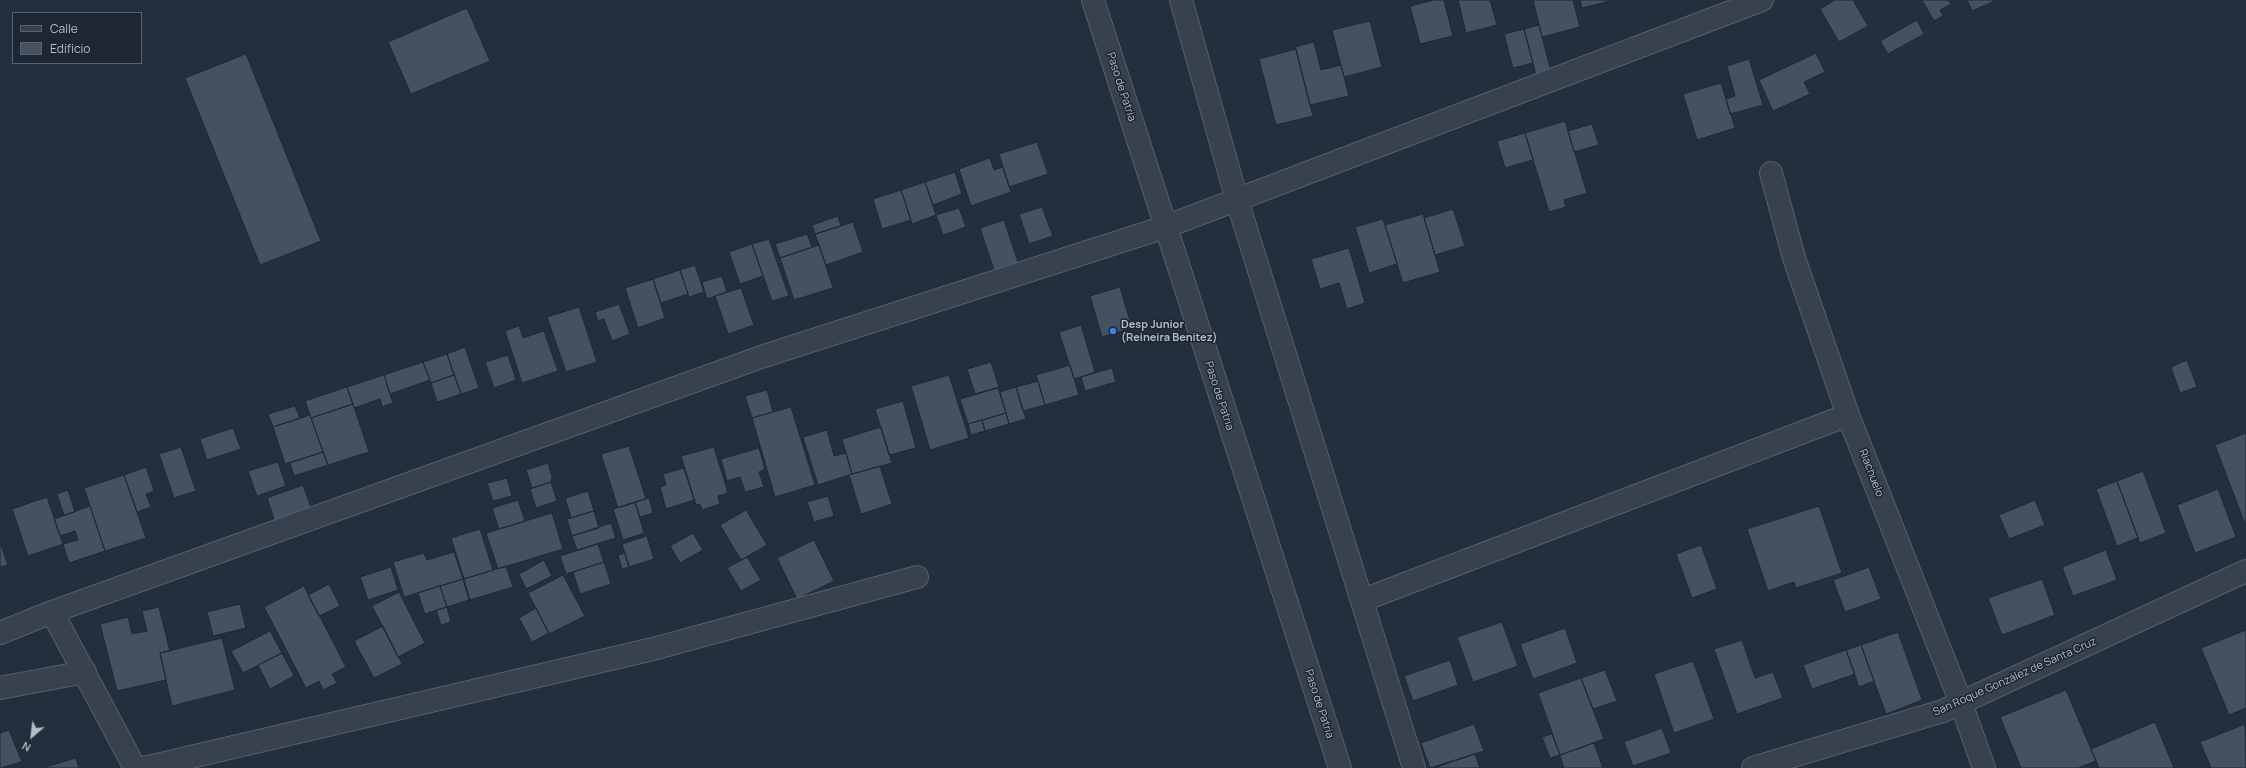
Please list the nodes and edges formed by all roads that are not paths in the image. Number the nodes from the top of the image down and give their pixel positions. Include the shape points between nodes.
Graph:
1 (1093, 0) edge
2 (1182, 0) edge
3 (1762, 0) edge
4 (1771, 173) dead end
5 (1237, 200) junction
6 (1165, 227) junction
7 (1848, 415) junction
8 (2246, 572) edge
9 (917, 577) dead end
10 (1363, 600) junction
11 (52, 612) junction
12 (0, 633) edge
13 (85, 672) junction
14 (0, 688) edge
15 (1961, 703) junction
16 (135, 768) edge
17 (144, 768) edge
18 (1340, 768) edge
19 (1414, 768) edge
20 (1753, 768) edge
21 (1984, 768) edge

1 - 6 street, Paso de Patria
2 - 5 street
3 - 5 street
4 - 7 street, Riachuelo via 1794,258
5 - 6 street
5 - 10 street
6 - 11 street via 764,356
6 - 18 street, Paso de Patria
7 - 10 street
7 - 15 street, Riachuelo
8 - 15 street, San Roque González de Santa Cruz
9 - 17 street via 653,649
10 - 19 street
11 - 12 street
11 - 13 street
13 - 14 street
13 - 16 street
15 - 20 street, San Roque González de Santa Cruz via 1943,711
15 - 21 street, Riachuelo

